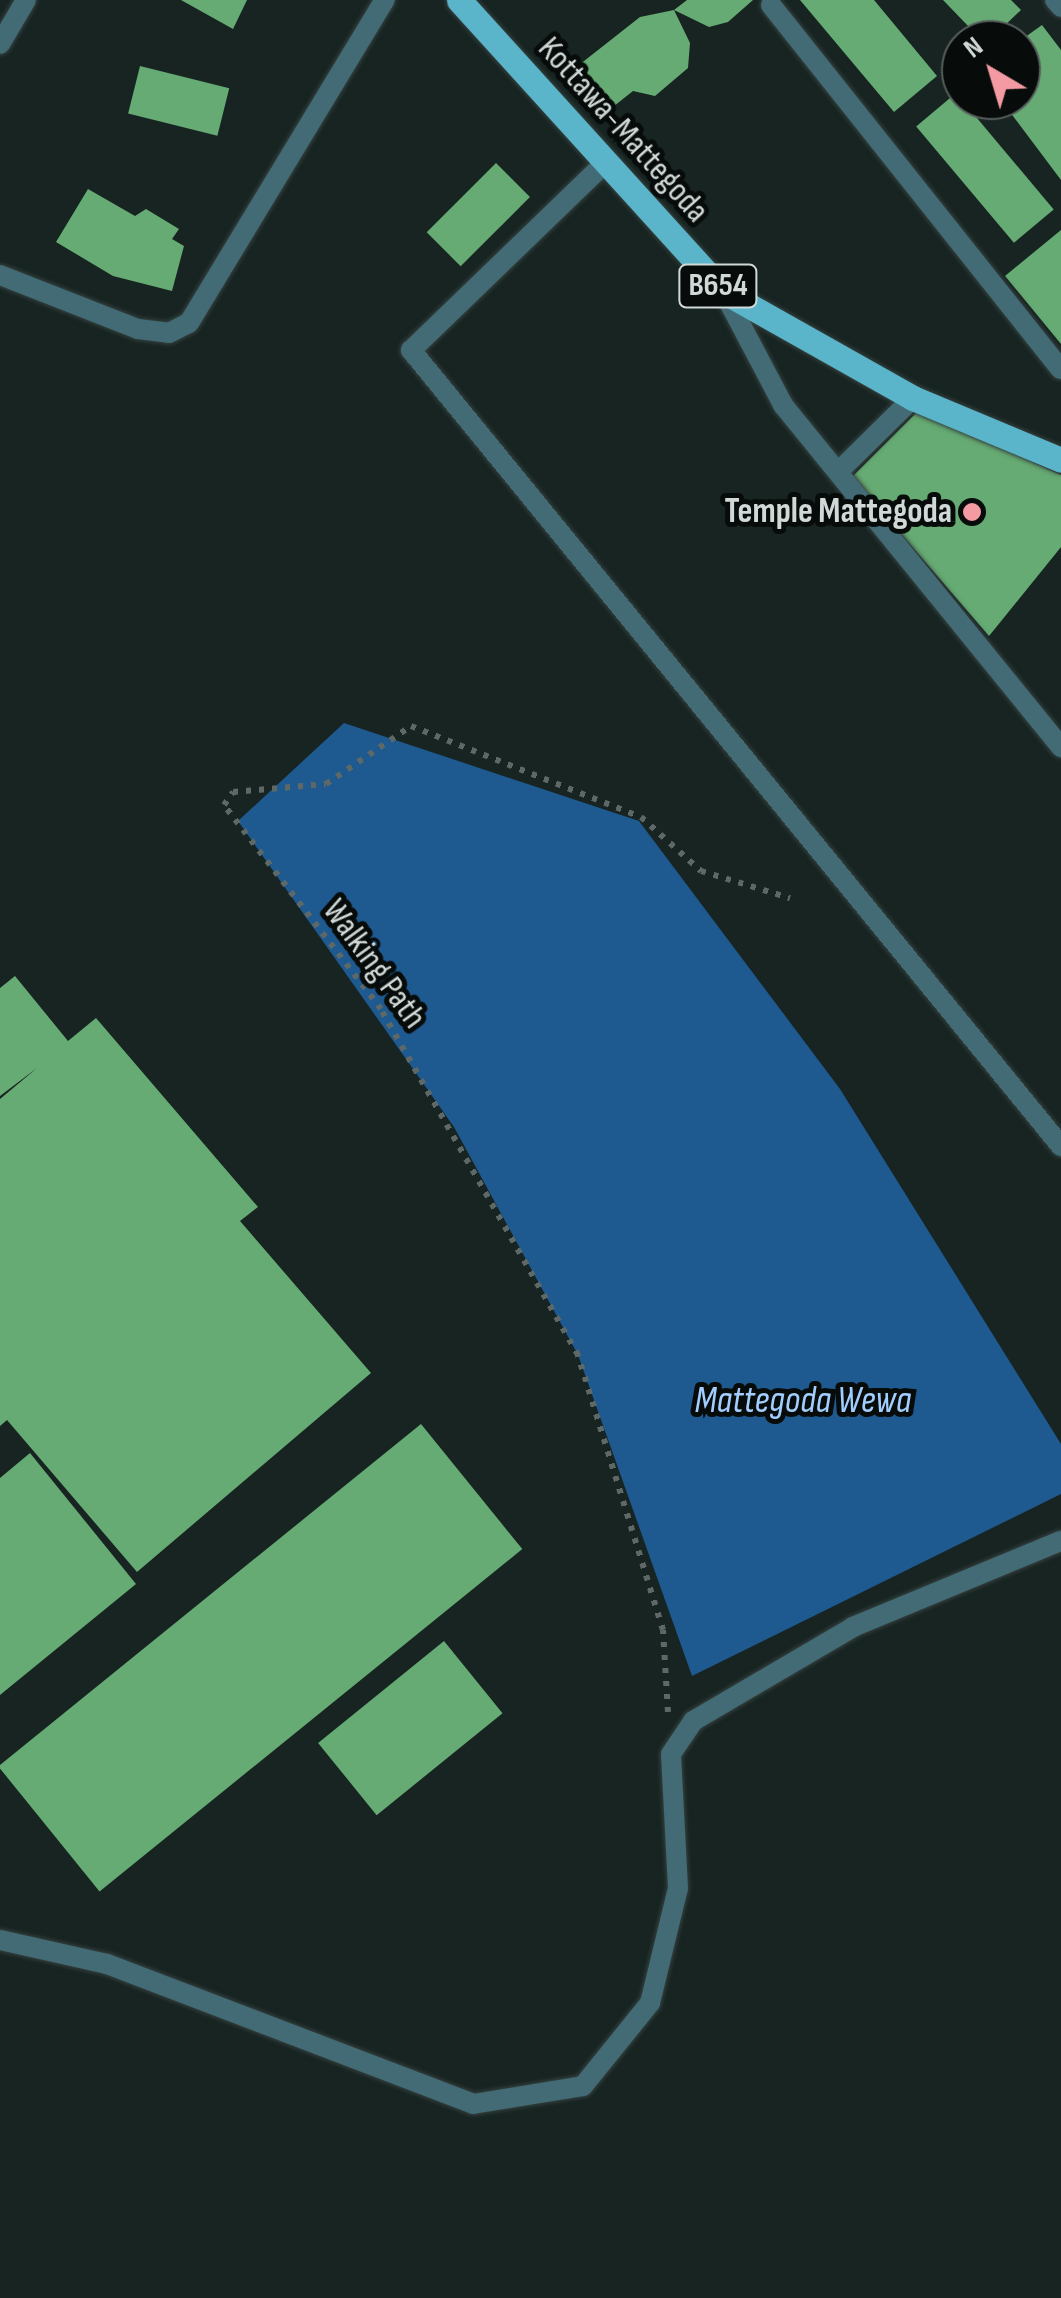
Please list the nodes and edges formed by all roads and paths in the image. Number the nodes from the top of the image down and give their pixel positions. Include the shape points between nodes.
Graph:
1 (26, 0) edge
2 (385, 0) edge
3 (459, 0) edge
4 (1056, 0) edge
5 (771, 5) dead end
6 (1061, 7) edge
7 (0, 44) edge
8 (606, 162) junction
9 (0, 276) edge
10 (723, 291) junction
11 (1061, 370) edge
12 (913, 398) junction
13 (1061, 460) edge
14 (838, 472) junction
15 (1061, 747) edge
16 (790, 898) dead end
17 (1061, 1146) edge
18 (1061, 1541) edge
19 (671, 1754) junction
20 (0, 1940) edge

1 - 7 street
2 - 9 street via 189,323 168,333 138,329
3 - 8 main road, Kottawa-Mattegoda / B654
4 - 6 street
5 - 11 street
8 - 10 main road, Kottawa-Mattegoda / B654
8 - 17 street via 411,350
10 - 12 main road, Kottawa-Mattegoda / B654
10 - 14 street via 783,405
12 - 13 main road, Kottawa-Mattegoda / B654
12 - 14 street
14 - 15 street
16 - 19 path, Walking Path via 701,871 642,817 411,726 326,784 233,792 224,806 375,1000 578,1355 663,1630
18 - 19 street via 854,1628 692,1721
19 - 20 street via 678,1888 650,2003 583,2086 473,2104 108,1964

